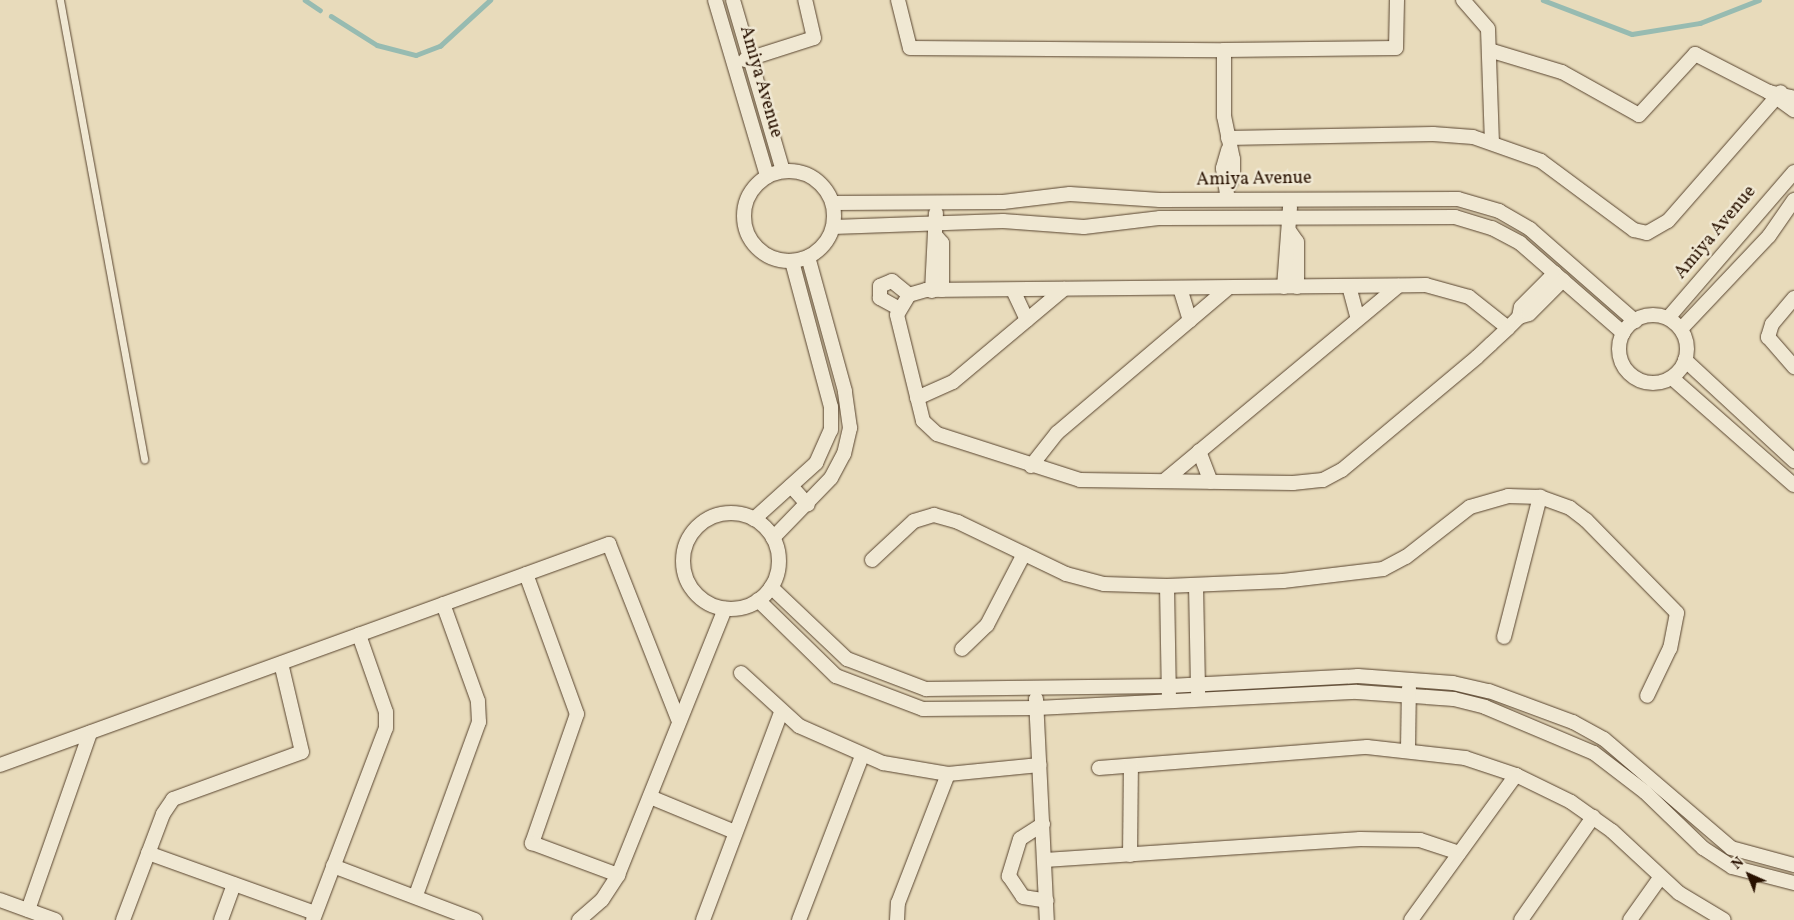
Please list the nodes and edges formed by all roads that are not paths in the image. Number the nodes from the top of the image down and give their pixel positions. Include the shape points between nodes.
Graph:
1 (60, 0) edge
2 (715, 0) edge
3 (733, 0) edge
4 (805, 0) edge
5 (898, 0) edge
6 (1397, 0) edge
7 (1463, 0) edge
8 (1224, 50) junction
9 (1489, 50) junction
10 (753, 58) junction
11 (737, 62) junction
12 (1780, 96) edge
13 (1794, 110) edge
14 (1492, 142) junction
15 (1228, 144) junction
16 (783, 171) junction
17 (1794, 172) edge
18 (767, 176) junction
19 (1227, 193) junction
20 (1290, 198) junction
21 (1794, 200) edge
22 (936, 202) junction
23 (833, 203) junction
24 (866, 203) junction
25 (901, 203) junction
26 (1290, 216) junction
27 (1227, 217) junction
28 (936, 222) junction
29 (901, 224) junction
30 (866, 226) junction
31 (833, 227) junction
32 (808, 257) junction
33 (792, 261) junction
34 (1559, 276) junction
35 (1349, 286) junction
36 (1398, 286) junction
37 (1291, 287) junction
38 (1180, 288) junction
39 (1228, 288) junction
40 (1064, 289) junction
41 (937, 290) junction
42 (1013, 290) junction
43 (908, 295) junction
44 (1794, 298) edge
45 (898, 308) junction
46 (1668, 318) junction
47 (1358, 319) junction
48 (1027, 320) junction
49 (1190, 320) junction
50 (1635, 320) junction
51 (1508, 328) junction
52 (1681, 329) junction
53 (1624, 333) junction
54 (1686, 360) junction
55 (1794, 367) edge
56 (1672, 378) junction
57 (917, 398) junction
58 (1200, 451) junction
59 (1792, 456) edge
60 (144, 459) dead end
61 (1031, 466) junction
62 (1779, 469) junction
63 (804, 474) junction
64 (1164, 481) junction
65 (1211, 482) junction
66 (1794, 485) edge
67 (791, 486) junction
68 (822, 490) junction
69 (1540, 498) junction
70 (808, 505) junction
71 (754, 519) junction
72 (773, 538) junction
73 (1024, 554) junction
74 (872, 560) dead end
75 (526, 574) junction
76 (1196, 585) junction
77 (1167, 586) junction
78 (771, 587) junction
79 (758, 600) junction
80 (443, 604) junction
81 (725, 609) junction
82 (359, 635) junction
83 (1504, 637) dead end
84 (962, 650) dead end
85 (280, 663) junction
86 (741, 673) dead end
87 (1409, 679) junction
88 (1198, 685) junction
89 (1169, 686) junction
90 (1035, 688) junction
91 (1409, 695) junction
92 (1647, 696) dead end
93 (1198, 701) junction
94 (1170, 703) junction
95 (1037, 708) junction
96 (781, 714) junction
97 (678, 719) junction
98 (90, 733) junction
99 (1408, 749) junction
100 (862, 756) junction
101 (0, 765) edge
102 (1040, 765) junction
103 (1130, 766) junction
104 (1098, 768) dead end
105 (948, 774) junction
106 (1516, 775) junction
107 (650, 797) junction
108 (1593, 817) junction
109 (1043, 824) junction
110 (735, 832) junction
111 (148, 853) junction
112 (1459, 853) junction
113 (1130, 855) junction
114 (1045, 860) junction
115 (1794, 865) edge
116 (333, 866) junction
117 (618, 875) junction
118 (1660, 878) junction
119 (1794, 883) edge
120 (234, 884) junction
121 (416, 896) junction
122 (0, 900) edge
123 (1047, 901) junction
124 (28, 910) junction
125 (314, 917) edge
126 (54, 920) edge
127 (123, 920) edge
128 (222, 920) edge
129 (476, 920) edge
130 (579, 920) edge
131 (704, 920) edge
132 (799, 920) edge
133 (897, 920) edge
134 (1047, 920) edge
135 (1411, 920) edge
136 (1521, 920) edge
137 (1630, 920) edge
138 (1724, 920) edge

1 - 60 lane
2 - 11 street, Amiya Avenue
3 - 10 street, Amiya Avenue
4 - 10 street via 814,38
5 - 8 street via 910,48
6 - 8 street via 1396,48
7 - 9 street via 1488,30
8 - 15 street
9 - 12 street via 1562,72 1640,115 1695,54
9 - 14 street
10 - 11 street
10 - 16 street, Amiya Avenue
11 - 18 street, Amiya Avenue
12 - 13 street
12 - 14 street via 1648,239 1559,172
14 - 15 street via 1433,134
15 - 19 street via 1222,168
16 - 18 street
16 - 23 street via 814,178
17 - 46 street, Amiya Avenue
18 - 33 street via 746,201 747,234 760,252
19 - 20 street, Amiya Avenue
19 - 22 street, Amiya Avenue via 1070,194
19 - 27 street
20 - 26 street
20 - 50 street, Amiya Avenue via 1439,197 1499,211 1545,240
21 - 52 street, Amiya Avenue via 1769,236
22 - 25 street, Amiya Avenue
22 - 28 street
23 - 24 street, Amiya Avenue
23 - 31 street
24 - 25 street, Amiya Avenue
24 - 30 street
25 - 29 street
26 - 27 street, Amiya Avenue
26 - 34 street, Amiya Avenue via 1455,217 1506,234
26 - 37 street via 1290,232 1297,242
27 - 28 street, Amiya Avenue via 1148,218 1084,227
28 - 29 street, Amiya Avenue
28 - 41 street via 936,236 942,244
29 - 30 street, Amiya Avenue
30 - 31 street, Amiya Avenue
31 - 32 street via 824,245
32 - 33 street
32 - 68 street via 850,417 844,454
33 - 63 street via 832,420 823,454
34 - 51 street via 1521,307 1519,317
34 - 53 street, Amiya Avenue
35 - 36 street
35 - 37 street
35 - 47 street
36 - 47 street
36 - 51 street via 1454,290
37 - 39 street
38 - 39 street
38 - 40 street
38 - 49 street
39 - 49 street
40 - 42 street
40 - 48 street
41 - 42 street
41 - 43 street
42 - 48 street
43 - 45 street
43 - 45 street via 892,281 880,286 880,298
44 - 55 street via 1764,337
45 - 57 street
46 - 50 street via 1651,315
46 - 52 street
47 - 58 street
48 - 57 street via 944,389
49 - 61 street via 1057,433
50 - 53 street
51 - 65 street via 1334,476 1292,483
52 - 54 street via 1687,344
53 - 56 street via 1620,355 1630,374 1650,383
54 - 56 street
54 - 59 street
56 - 62 street
57 - 61 street via 931,432
58 - 64 street
58 - 65 street
59 - 62 street
61 - 64 street via 1080,480
62 - 66 street
63 - 67 street
63 - 68 street
64 - 65 street
67 - 70 street
67 - 71 street
68 - 70 street
69 - 76 street via 1508,496 1470,508 1406,557 1383,569 1283,581
69 - 83 street
69 - 92 street via 1570,508 1586,520 1677,613 1670,648
70 - 72 street
71 - 72 street
71 - 81 street via 742,514 717,515 688,540 686,578 701,599
72 - 78 street via 779,563
73 - 74 street via 958,522 934,515 914,521
73 - 77 street via 1083,580
73 - 84 street via 987,625
75 - 80 street
75 - 97 street via 609,544
75 - 117 street via 577,714 532,843
76 - 77 street
76 - 88 street
77 - 89 street
78 - 79 street
78 - 90 street via 830,646 863,668 926,689
79 - 81 street
79 - 95 street via 836,676 897,702 948,710
80 - 82 street
80 - 121 street via 478,701 479,722
81 - 97 street
82 - 85 street
82 - 116 street via 386,712 386,728
85 - 98 street
85 - 111 street via 302,752 181,794 163,814
86 - 96 street
87 - 88 street via 1358,676
87 - 91 street
87 - 115 street via 1489,691 1573,722 1659,782 1717,839 1744,854
88 - 89 street
88 - 93 street
89 - 90 street
89 - 94 street
90 - 95 street
91 - 93 street via 1357,692
91 - 99 street
91 - 119 street via 1485,707 1564,737 1594,753 1645,792 1703,848 1732,867
93 - 94 street
94 - 95 street
95 - 102 street
96 - 100 street
96 - 110 street
97 - 107 street
98 - 101 street
98 - 124 street
99 - 103 street via 1367,747
99 - 106 street via 1465,758
100 - 105 street
100 - 132 street
102 - 105 street
102 - 109 street
103 - 104 street
103 - 113 street
105 - 133 street via 898,903
106 - 108 street
106 - 112 street
107 - 110 street
107 - 117 street
108 - 118 street
108 - 136 street
109 - 114 street
109 - 123 street via 1020,838 1009,876 1023,897
110 - 131 street
111 - 120 street
111 - 127 street
112 - 113 street via 1396,838
112 - 135 street
113 - 114 street
114 - 123 street
116 - 121 street
116 - 125 street
117 - 130 street via 602,900
118 - 137 street
118 - 138 street
120 - 125 street
120 - 128 street
121 - 129 street
122 - 124 street
123 - 134 street
124 - 126 street

